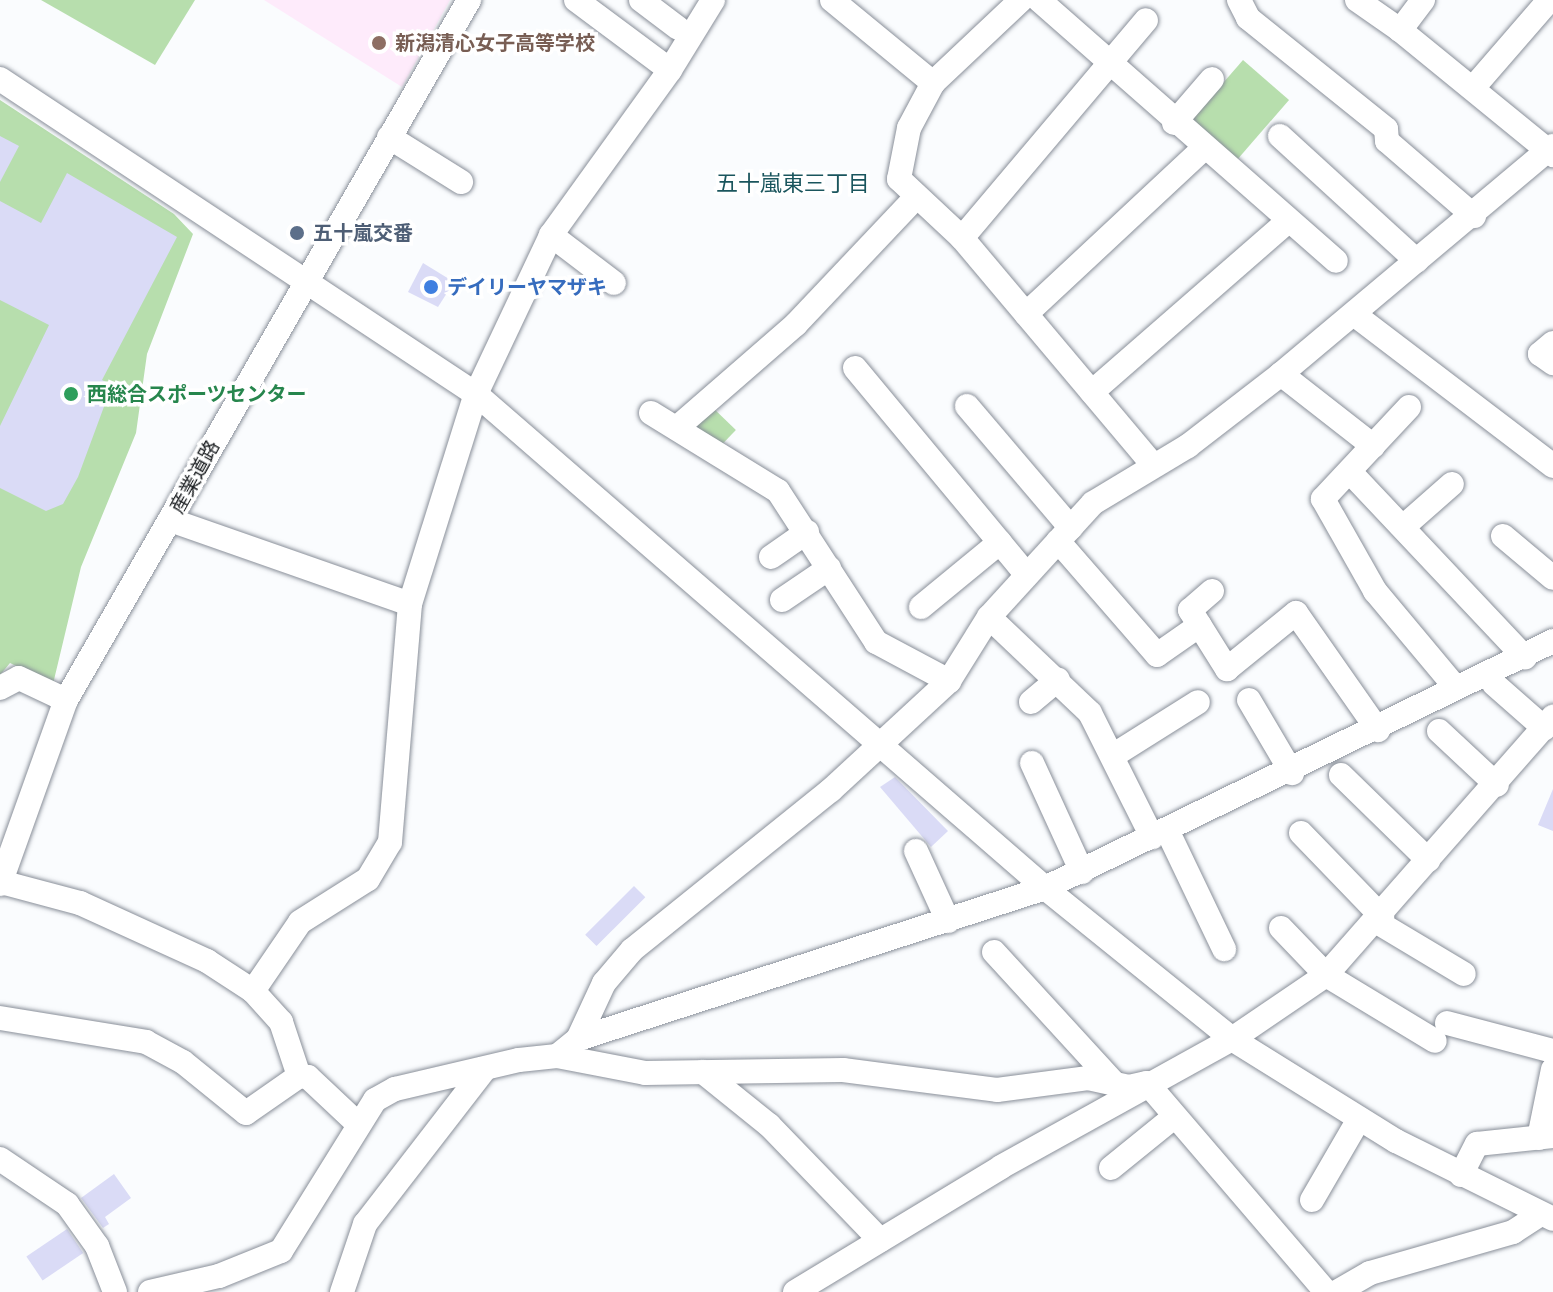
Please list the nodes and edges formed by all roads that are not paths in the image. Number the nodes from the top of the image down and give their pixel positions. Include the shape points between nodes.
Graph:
1 (469, 0) edge
2 (576, 0) edge
3 (641, 0) edge
4 (713, 0) edge
5 (832, 0) edge
6 (1039, 0) edge
7 (1239, 0) edge
8 (1357, 0) edge
9 (1423, 0) edge
10 (1006, 4) edge
11 (1544, 6) dead end
12 (1146, 20) dead end
13 (678, 28) dead end
14 (1400, 30) junction
15 (1109, 63) junction
16 (670, 70) junction
17 (0, 79) edge
18 (1212, 79) dead end
19 (933, 83) junction
20 (1473, 88) junction
21 (1174, 123) junction
22 (1280, 136) dead end
23 (389, 137) junction
24 (1202, 150) junction
25 (1551, 151) edge
26 (461, 182) dead end
27 (916, 197) junction
28 (1474, 216) junction
29 (1288, 221) junction
30 (551, 235) junction
31 (962, 238) junction
32 (1336, 261) dead end
33 (1417, 261) junction
34 (305, 281) junction
35 (614, 283) dead end
36 (1026, 314) junction
37 (1355, 315) junction
38 (1553, 343) edge
39 (1553, 363) edge
40 (855, 368) dead end
41 (1281, 374) junction
42 (1092, 392) junction
43 (476, 394) junction
44 (967, 406) dead end
45 (1409, 407) dead end
46 (651, 413) dead end
47 (680, 425) junction
48 (1373, 446) junction
49 (1153, 465) junction
50 (1553, 466) edge
51 (1350, 472) junction
52 (1452, 484) dead end
53 (170, 520) junction
54 (1403, 527) junction
55 (807, 532) junction
56 (1065, 534) junction
57 (1503, 536) dead end
58 (1000, 542) junction
59 (771, 557) dead end
60 (829, 568) junction
61 (1027, 575) junction
62 (1553, 578) edge
63 (1212, 591) dead end
64 (782, 600) dead end
65 (410, 604) junction
66 (921, 607) dead end
67 (989, 617) junction
68 (1200, 625) junction
69 (1553, 641) edge
70 (1525, 658) junction
71 (1058, 679) junction
72 (949, 681) junction
73 (1494, 684) dead end
74 (0, 688) edge
75 (1456, 688) junction
76 (66, 700) junction
77 (1249, 700) dead end
78 (1031, 702) dead end
79 (1198, 702) dead end
80 (1548, 723) edge
81 (1378, 730) junction
82 (1439, 731) dead end
83 (881, 744) junction
84 (1114, 755) junction
85 (1032, 763) dead end
86 (1292, 773) junction
87 (1341, 775) dead end
88 (1497, 785) junction
89 (1301, 833) dead end
90 (1160, 834) junction
91 (916, 851) dead end
92 (1428, 860) junction
93 (1082, 872) junction
94 (0, 883) edge
95 (1045, 888) junction
96 (1379, 920) junction
97 (948, 921) junction
98 (1281, 928) dead end
99 (1224, 949) dead end
100 (994, 952) dead end
101 (1464, 974) dead end
102 (1326, 975) junction
103 (253, 991) junction
104 (0, 1018) edge
105 (578, 1039) junction
106 (1232, 1039) junction
107 (1553, 1051) edge
108 (557, 1056) junction
109 (485, 1069) junction
110 (1553, 1069) edge
111 (703, 1072) junction
112 (299, 1076) junction
113 (1113, 1082) junction
114 (1147, 1083) junction
115 (1174, 1117) junction
116 (1359, 1119) junction
117 (358, 1124) junction
118 (1546, 1137) edge
119 (0, 1159) edge
120 (1111, 1168) dead end
121 (1461, 1175) junction
122 (1312, 1200) dead end
123 (1547, 1216) edge
124 (880, 1240) junction
125 (115, 1292) edge
126 (150, 1292) edge
127 (342, 1292) edge
128 (795, 1292) edge
129 (1326, 1292) edge
130 (1337, 1292) edge

1 - 23 street, 産業道路
2 - 16 street
3 - 13 street
4 - 16 street
5 - 19 street
6 - 15 street
7 - 28 street via 1248,18 1386,129 1387,141
8 - 14 street
9 - 14 street
10 - 19 street
11 - 20 street
12 - 15 street
14 - 20 street
15 - 21 street
15 - 31 street
16 - 30 street
17 - 34 street
18 - 21 street
19 - 27 street via 903,149 899,179
20 - 25 street
21 - 24 street
22 - 33 street
23 - 26 street
23 - 34 street, 産業道路
24 - 29 street
24 - 36 street
25 - 28 street
27 - 31 street
27 - 47 street via 796,324
28 - 33 street
29 - 32 street
29 - 42 street
30 - 35 street
30 - 43 street
31 - 36 street
33 - 37 street
34 - 43 street
34 - 53 street, 産業道路
36 - 42 street
37 - 41 street
37 - 50 street
38 - 39 street via 1540,354
40 - 58 street
41 - 48 street
41 - 49 street
42 - 49 street
43 - 65 street
43 - 83 street
44 - 56 street
45 - 48 street
46 - 47 street
47 - 55 street via 778,491
48 - 51 street
49 - 56 street via 1093,503
51 - 54 street
51 - 75 street via 1323,499 1375,591
52 - 54 street
53 - 65 street
53 - 76 street, 産業道路
54 - 70 street
55 - 59 street
55 - 60 street
56 - 61 street
56 - 68 street via 1157,655
57 - 62 street
58 - 61 street
58 - 66 street
60 - 64 street
60 - 72 street via 876,642
61 - 67 street
63 - 68 street via 1190,610
65 - 103 street via 390,842 368,879 300,922
67 - 71 street
67 - 72 street
68 - 81 street via 1227,669 1296,613
69 - 70 street
70 - 75 street
71 - 78 street
71 - 84 street via 1090,713
72 - 83 street
73 - 80 street
74 - 76 street via 19,678
75 - 81 street
76 - 94 street, 産業道路
77 - 86 street
79 - 84 street
80 - 88 street
81 - 86 street
82 - 88 street
83 - 95 street
83 - 105 street via 632,950 604,983
84 - 90 street
85 - 93 street
86 - 90 street
87 - 92 street
88 - 92 street
89 - 96 street
90 - 93 street
90 - 99 street
91 - 97 street
92 - 96 street
93 - 95 street
94 - 103 street via 80,903 207,961
95 - 97 street via 1004,897
95 - 106 street
96 - 101 street
96 - 102 street
97 - 105 street
98 - 102 street
100 - 113 street
102 - 106 street
102 - 107 street via 1441,1032
103 - 112 street via 281,1022
104 - 112 street via 146,1042 183,1062 246,1113
105 - 108 street
106 - 114 street
106 - 116 street
108 - 109 street
108 - 111 street via 645,1073
109 - 117 street via 395,1089 375,1100
109 - 127 street via 365,1224
110 - 118 street
111 - 113 street via 843,1070 997,1090 1088,1078
111 - 124 street via 769,1125
112 - 117 street
113 - 114 street
114 - 115 street
114 - 124 street
115 - 120 street
115 - 129 street
116 - 121 street
116 - 122 street
117 - 126 street via 281,1251 219,1276
118 - 121 street via 1477,1144
119 - 125 street via 67,1204 97,1246
121 - 123 street
123 - 130 street via 1513,1232 1370,1273
124 - 128 street

